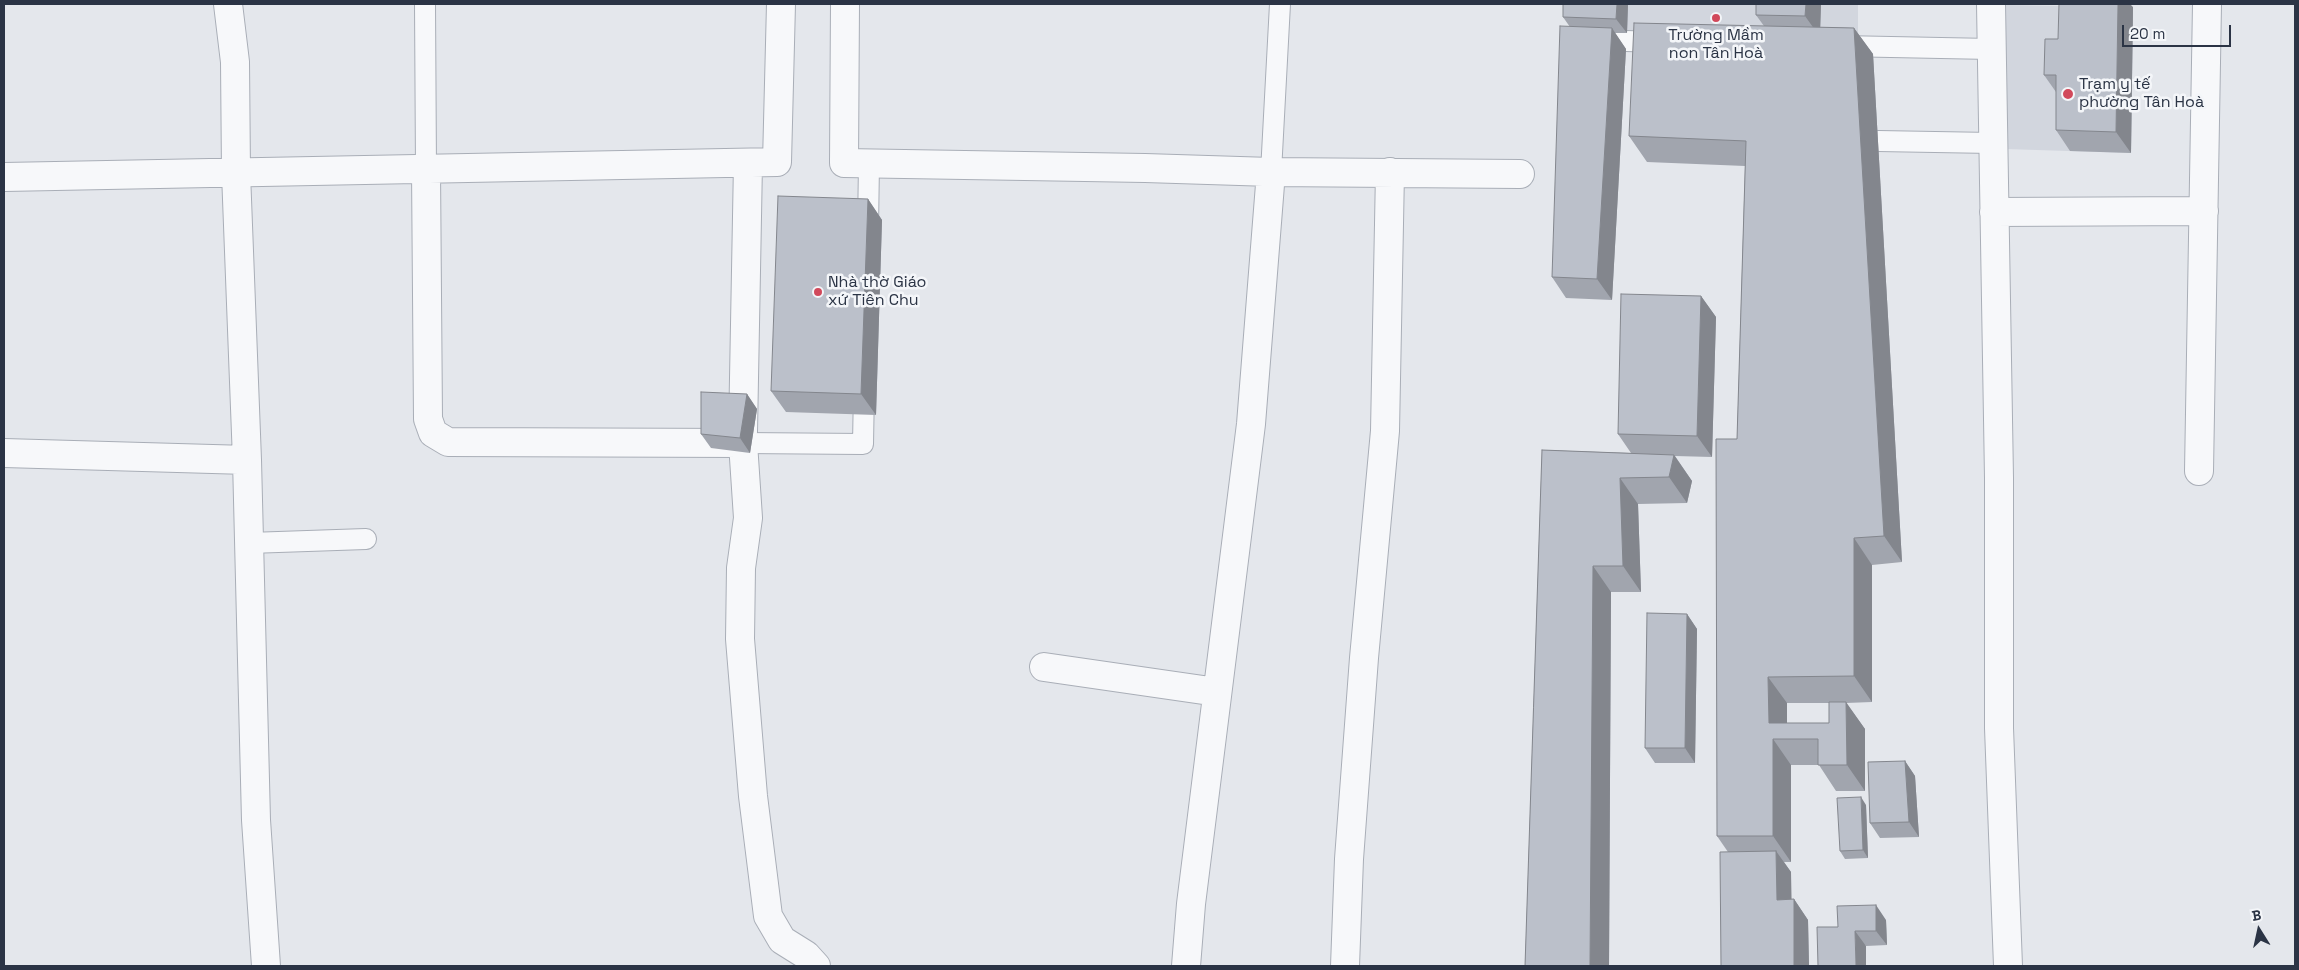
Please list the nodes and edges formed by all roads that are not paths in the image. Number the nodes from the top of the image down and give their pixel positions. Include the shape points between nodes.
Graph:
1 (228, 4) edge
2 (425, 4) edge
3 (781, 4) edge
4 (845, 4) edge
5 (1280, 4) edge
6 (1991, 4) edge
7 (2207, 4) edge
8 (1571, 40) edge
9 (1679, 42) edge
10 (1825, 45) edge
11 (1991, 49) junction
12 (1878, 141) dead end
13 (1992, 142) junction
14 (748, 163) junction
15 (869, 164) junction
16 (426, 170) junction
17 (1271, 172) junction
18 (1390, 172) junction
19 (236, 174) junction
20 (1520, 174) dead end
21 (4, 177) edge
22 (2204, 211) junction
23 (1994, 212) junction
24 (867, 246) edge
25 (865, 375) edge
26 (743, 443) junction
27 (4, 453) edge
28 (247, 460) junction
29 (2199, 471) dead end
30 (366, 539) dead end
31 (250, 543) junction
32 (1044, 667) dead end
33 (1217, 692) junction
34 (266, 966) edge
35 (816, 966) edge
36 (1186, 966) edge
37 (1345, 966) edge
38 (2008, 966) edge

1 - 19 street via 235,62
2 - 16 lane
3 - 14 street via 777,162
4 - 15 street via 844,163
5 - 17 lane
6 - 11 street
7 - 22 street
8 - 9 lane
10 - 11 lane
11 - 13 street
12 - 13 lane
13 - 23 street
14 - 16 street
14 - 26 street
15 - 17 street
15 - 24 lane
16 - 19 street
16 - 26 street via 428,419 433,433 448,442
17 - 18 street
17 - 33 street via 1250,424
18 - 20 street
18 - 37 street via 1385,431 1363,668
19 - 21 street
19 - 28 street
22 - 23 street
22 - 29 street
23 - 38 street via 1999,728
25 - 26 lane via 863,444
26 - 35 street via 748,518 741,568 740,639 753,796 768,916 782,940 806,955
27 - 28 street
28 - 31 street
30 - 31 lane
31 - 34 street via 256,820
32 - 33 street
33 - 36 street

